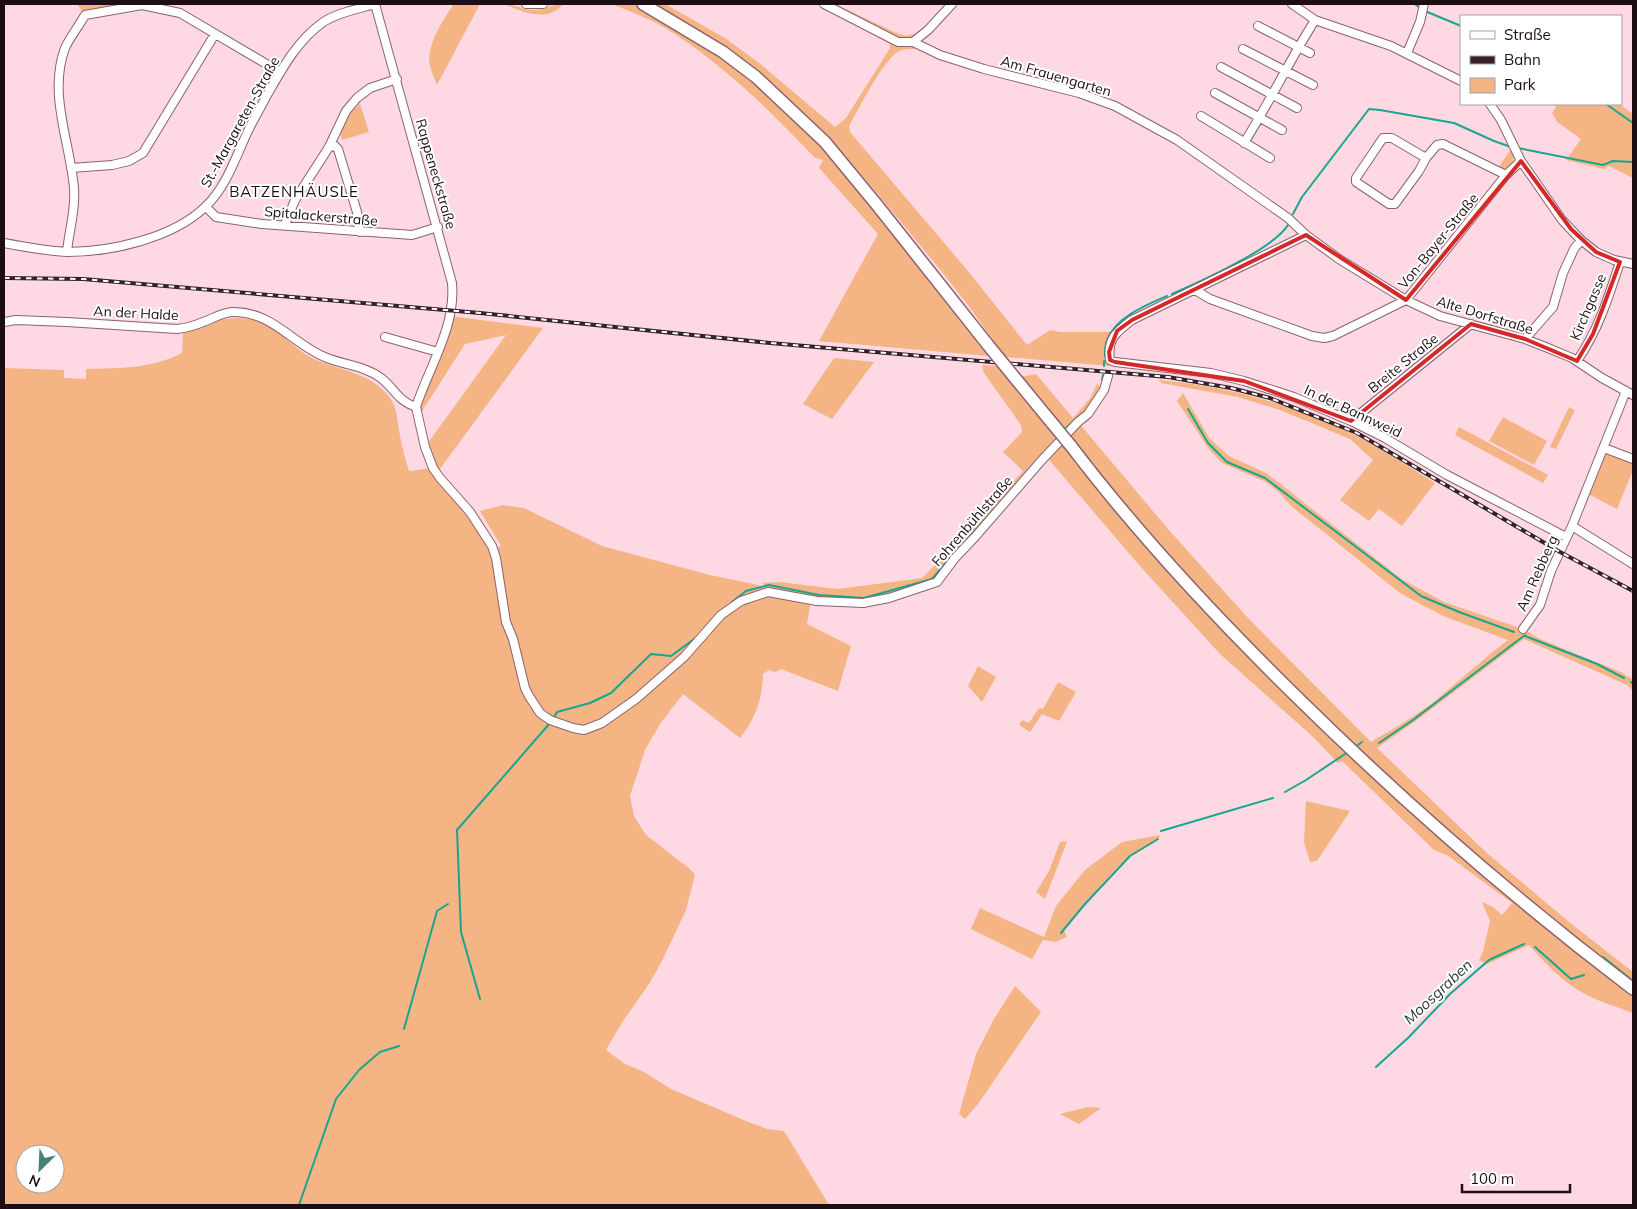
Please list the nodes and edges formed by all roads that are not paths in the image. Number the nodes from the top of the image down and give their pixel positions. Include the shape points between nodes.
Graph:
1 (375, 4) edge
2 (526, 4) edge
3 (543, 4) edge
4 (643, 4) edge
5 (824, 4) edge
6 (952, 4) edge
7 (1292, 4) edge
8 (1424, 8) edge
9 (1315, 20) junction
10 (1258, 26) dead end
11 (216, 34) junction
12 (913, 42) junction
13 (1299, 46) junction
14 (1243, 49) dead end
15 (1310, 53) dead end
16 (1407, 53) junction
17 (1221, 67) dead end
18 (1285, 70) junction
19 (280, 72) junction
20 (397, 79) junction
21 (1460, 80) edge
22 (1312, 84) dead end
23 (1215, 94) dead end
24 (1273, 95) junction
25 (1491, 105) edge
26 (1297, 108) dead end
27 (1201, 116) dead end
28 (1259, 118) junction
29 (1282, 130) dead end
30 (1244, 143) junction
31 (329, 147) junction
32 (1270, 158) dead end
33 (1426, 158) junction
34 (1521, 161) junction
35 (71, 168) junction
36 (1506, 175) junction
37 (1260, 200) joint
38 (206, 207) junction
39 (285, 225) junction
40 (438, 228) junction
41 (360, 232) junction
42 (1306, 236) junction
43 (1581, 240) junction
44 (4, 243) edge
45 (67, 252) junction
46 (1620, 262) junction
47 (1633, 264) edge
48 (1195, 290) junction
49 (1406, 300) junction
50 (4, 322) edge
51 (1471, 324) junction
52 (385, 337) dead end
53 (1525, 340) junction
54 (438, 352) junction
55 (1577, 361) junction
56 (1108, 376) dead end
57 (1630, 393) edge
58 (416, 407) junction
59 (1351, 421) junction
60 (1604, 448) junction
61 (1633, 459) edge
62 (1572, 526) junction
63 (1566, 537) junction
64 (1633, 564) edge
65 (1523, 629) dead end
66 (1633, 989) edge

1 - 19 street, St.-Margareten-Straße via 323,22 297,46
1 - 20 street, Rappeneckstraße
2 - 3 street
4 - 66 main road, bridge via 723,52 768,88 824,142 1144,535 1271,671 1431,822 1563,936
5 - 12 street, Am Frauengarten via 898,42
6 - 12 street
7 - 9 street
8 - 16 street
9 - 13 street
9 - 16 street
10 - 13 street
11 - 19 street
11 - 35 street via 143,153 128,162
11 - 35 street via 180,13 142,5 85,15 65,48 58,82
12 - 37 street, Am Frauengarten via 949,58 1079,93 1114,106 1177,140
13 - 15 street
13 - 18 street
14 - 18 street
16 - 21 street
17 - 24 street
18 - 22 street
18 - 24 street
19 - 38 street, St.-Margareten-Straße via 232,167
20 - 31 street via 370,88 357,98 346,111
20 - 40 street, Rappeneckstraße
23 - 28 street
24 - 26 street
24 - 28 street
25 - 34 street
27 - 30 street
28 - 29 street
28 - 30 street
30 - 32 street
31 - 39 street via 295,200
31 - 41 street via 338,149
33 - 33 street via 1395,204 1356,182 1383,138 1392,138
33 - 36 street via 1437,145 1443,144
34 - 36 street, Von-Bayer-Straße
34 - 43 street via 1562,220
35 - 45 street via 74,210
36 - 49 street, Von-Bayer-Straße
37 - 42 street, Alte Dorfstraße via 1290,220
38 - 39 street, Spitalackerstraße via 216,217
38 - 45 street, St.-Margareten-Straße via 176,229 117,247
39 - 41 street, Spitalackerstraße
40 - 41 street, Spitalackerstraße via 412,235
40 - 54 street, Rappeneckstraße via 453,293 448,324
42 - 48 street
42 - 49 street, Alte Dorfstraße
43 - 46 street via 1603,256
43 - 53 street via 1563,273 1553,307
44 - 45 street, St.-Margareten-Straße
46 - 47 street
46 - 55 street, Kirchgasse via 1593,334
48 - 49 street, Von-Bayer-Straße via 1210,299 1324,338
48 - 59 street, In der Bannweid via 1132,320 1117,331 1111,341 1110,360 1211,373 1244,381 1294,397
49 - 51 street, Alte Dorfstraße via 1440,316
50 - 58 street, An der Halde via 67,322 177,329 189,328 231,312 249,314 279,326 313,352 363,368 382,378 399,398
51 - 53 street, Alte Dorfstraße
51 - 59 street, Breite Straße
52 - 54 street
53 - 55 street, Alte Dorfstraße
54 - 58 street, Rappeneckstraße
55 - 57 street, Alte Dorfstraße
56 - 58 street, Fohrenbühlstraße via 1104,390 1088,414 1041,461 936,582 863,603 817,601 768,592 741,601 722,615 684,657 636,699 602,723 584,730 540,713 525,688 506,622 492,546 470,512 434,468 425,447
57 - 60 street, Am Rebberg
59 - 63 street, In der Bannweid
60 - 61 street
60 - 62 street, Am Rebberg
62 - 63 street, Am Rebberg
62 - 64 street
63 - 65 street, Am Rebberg via 1540,605

